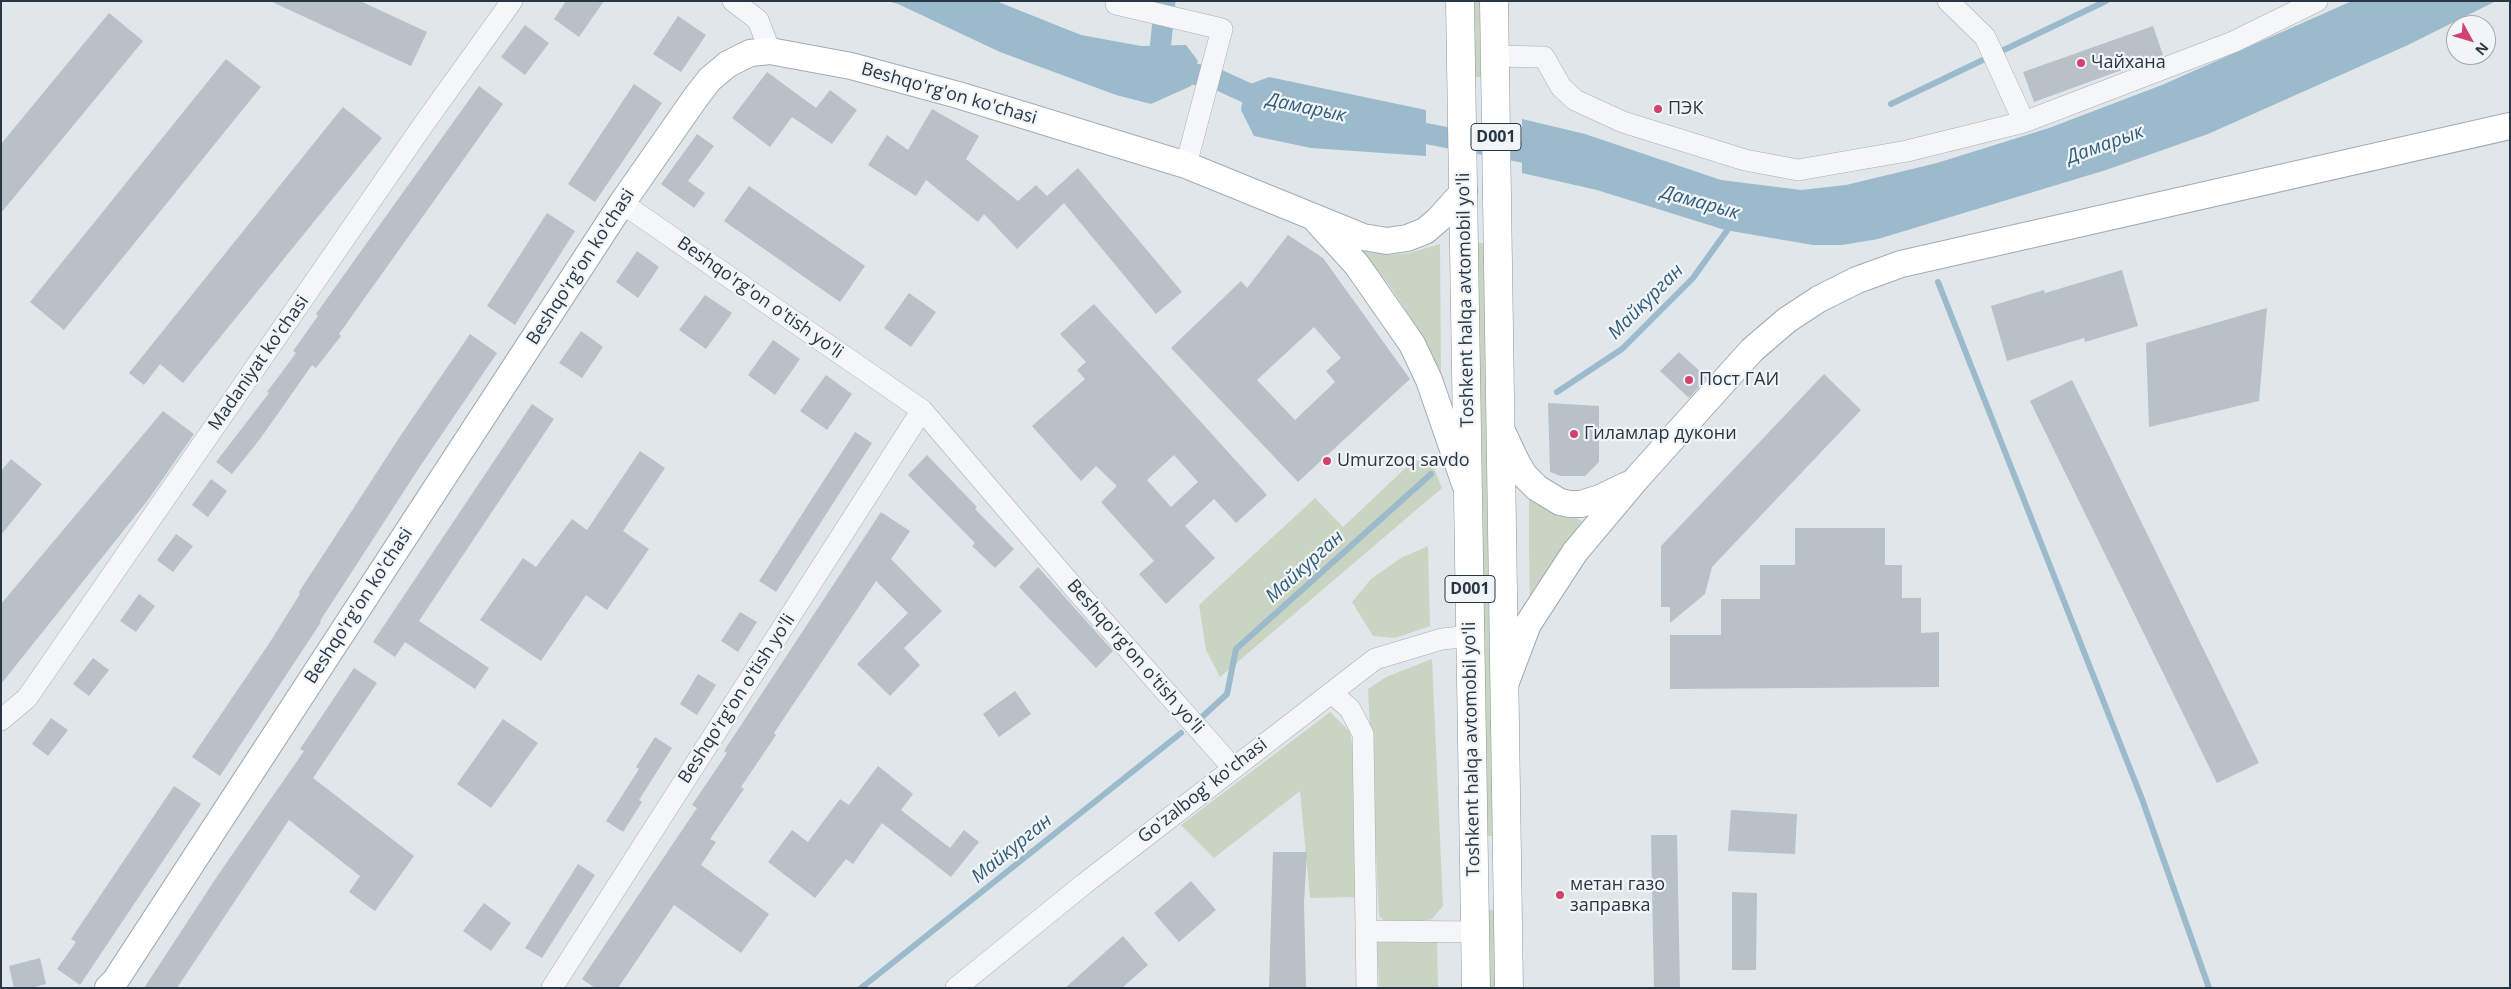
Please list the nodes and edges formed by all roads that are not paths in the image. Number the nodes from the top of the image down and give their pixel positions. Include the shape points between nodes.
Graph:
1 (512, 1) edge
2 (733, 1) edge
3 (1460, 1) edge
4 (1494, 1) edge
5 (1948, 1) edge
6 (2317, 1) edge
7 (1116, 4) dead end
8 (770, 50) junction
9 (1495, 68) junction
10 (2024, 122) junction
11 (2510, 126) edge
12 (1186, 165) junction
13 (1464, 191) junction
14 (622, 203) junction
15 (1311, 215) junction
16 (922, 410) junction
17 (1501, 429) junction
18 (1638, 477) junction
19 (1469, 495) junction
20 (1471, 636) junction
21 (1504, 688) junction
22 (1332, 693) junction
23 (1, 720) edge
24 (1233, 768) junction
25 (1474, 864) junction
26 (1508, 864) junction
27 (1368, 931) junction
28 (1475, 932) junction
29 (108, 988) edge
30 (552, 988) edge
31 (956, 988) edge
32 (1368, 988) edge
33 (1476, 988) edge
34 (1510, 988) edge

1 - 23 street, Madaniyat ko'chasi via 27,698
2 - 8 street via 758,20
3 - 13 highway, Toshkent halqa avtomobil yo'li / D001
4 - 9 highway, Toshkent halqa avtomobil yo'li / D001
5 - 10 street via 1985,37
6 - 10 street via 2233,42
7 - 12 street via 1222,29
8 - 12 main road, Beshqo'rg'on ko'chasi via 851,66 958,95
8 - 14 main road, Beshqo'rg'on ko'chasi via 739,58 710,79
9 - 10 street via 1544,57 1561,87 1575,100 1623,122 1745,160 1798,170 1908,151
9 - 17 highway, Toshkent halqa avtomobil yo'li / D001
11 - 18 main road via 1901,264 1857,280 1802,309 1752,350
12 - 15 main road, Beshqo'rg'on ko'chasi
13 - 15 main road, Beshqo'rg'on ko'chasi via 1425,231 1400,239 1387,241 1363,237
13 - 19 highway, Toshkent halqa avtomobil yo'li / D001
14 - 16 street, Beshqo'rg'on o'tish yo'li
14 - 29 main road, Beshqo'rg'on ko'chasi
15 - 19 main road, Beshqo'rg'on ko'chasi via 1357,265 1412,344 1429,380
16 - 24 street, Beshqo'rg'on o'tish yo'li
16 - 30 street, Beshqo'rg'on o'tish yo'li
17 - 18 main road via 1525,476 1560,502 1581,504 1600,498 1620,490
17 - 21 highway, Toshkent halqa avtomobil yo'li / D001
18 - 21 main road via 1575,552 1528,624
19 - 20 highway, Toshkent halqa avtomobil yo'li / D001
20 - 22 street, Go'zalbog' ko'chasi via 1442,639 1375,659
20 - 25 highway, Toshkent halqa avtomobil yo'li / D001
21 - 26 highway, Toshkent halqa avtomobil yo'li / D001
22 - 24 street, Go'zalbog' ko'chasi
22 - 27 street via 1350,710 1363,734
24 - 31 street, Go'zalbog' ko'chasi
25 - 26 highway
25 - 28 highway, Toshkent halqa avtomobil yo'li / D001
26 - 34 highway, Toshkent halqa avtomobil yo'li / D001
27 - 28 street
27 - 32 street
28 - 33 highway, Toshkent halqa avtomobil yo'li / D001

